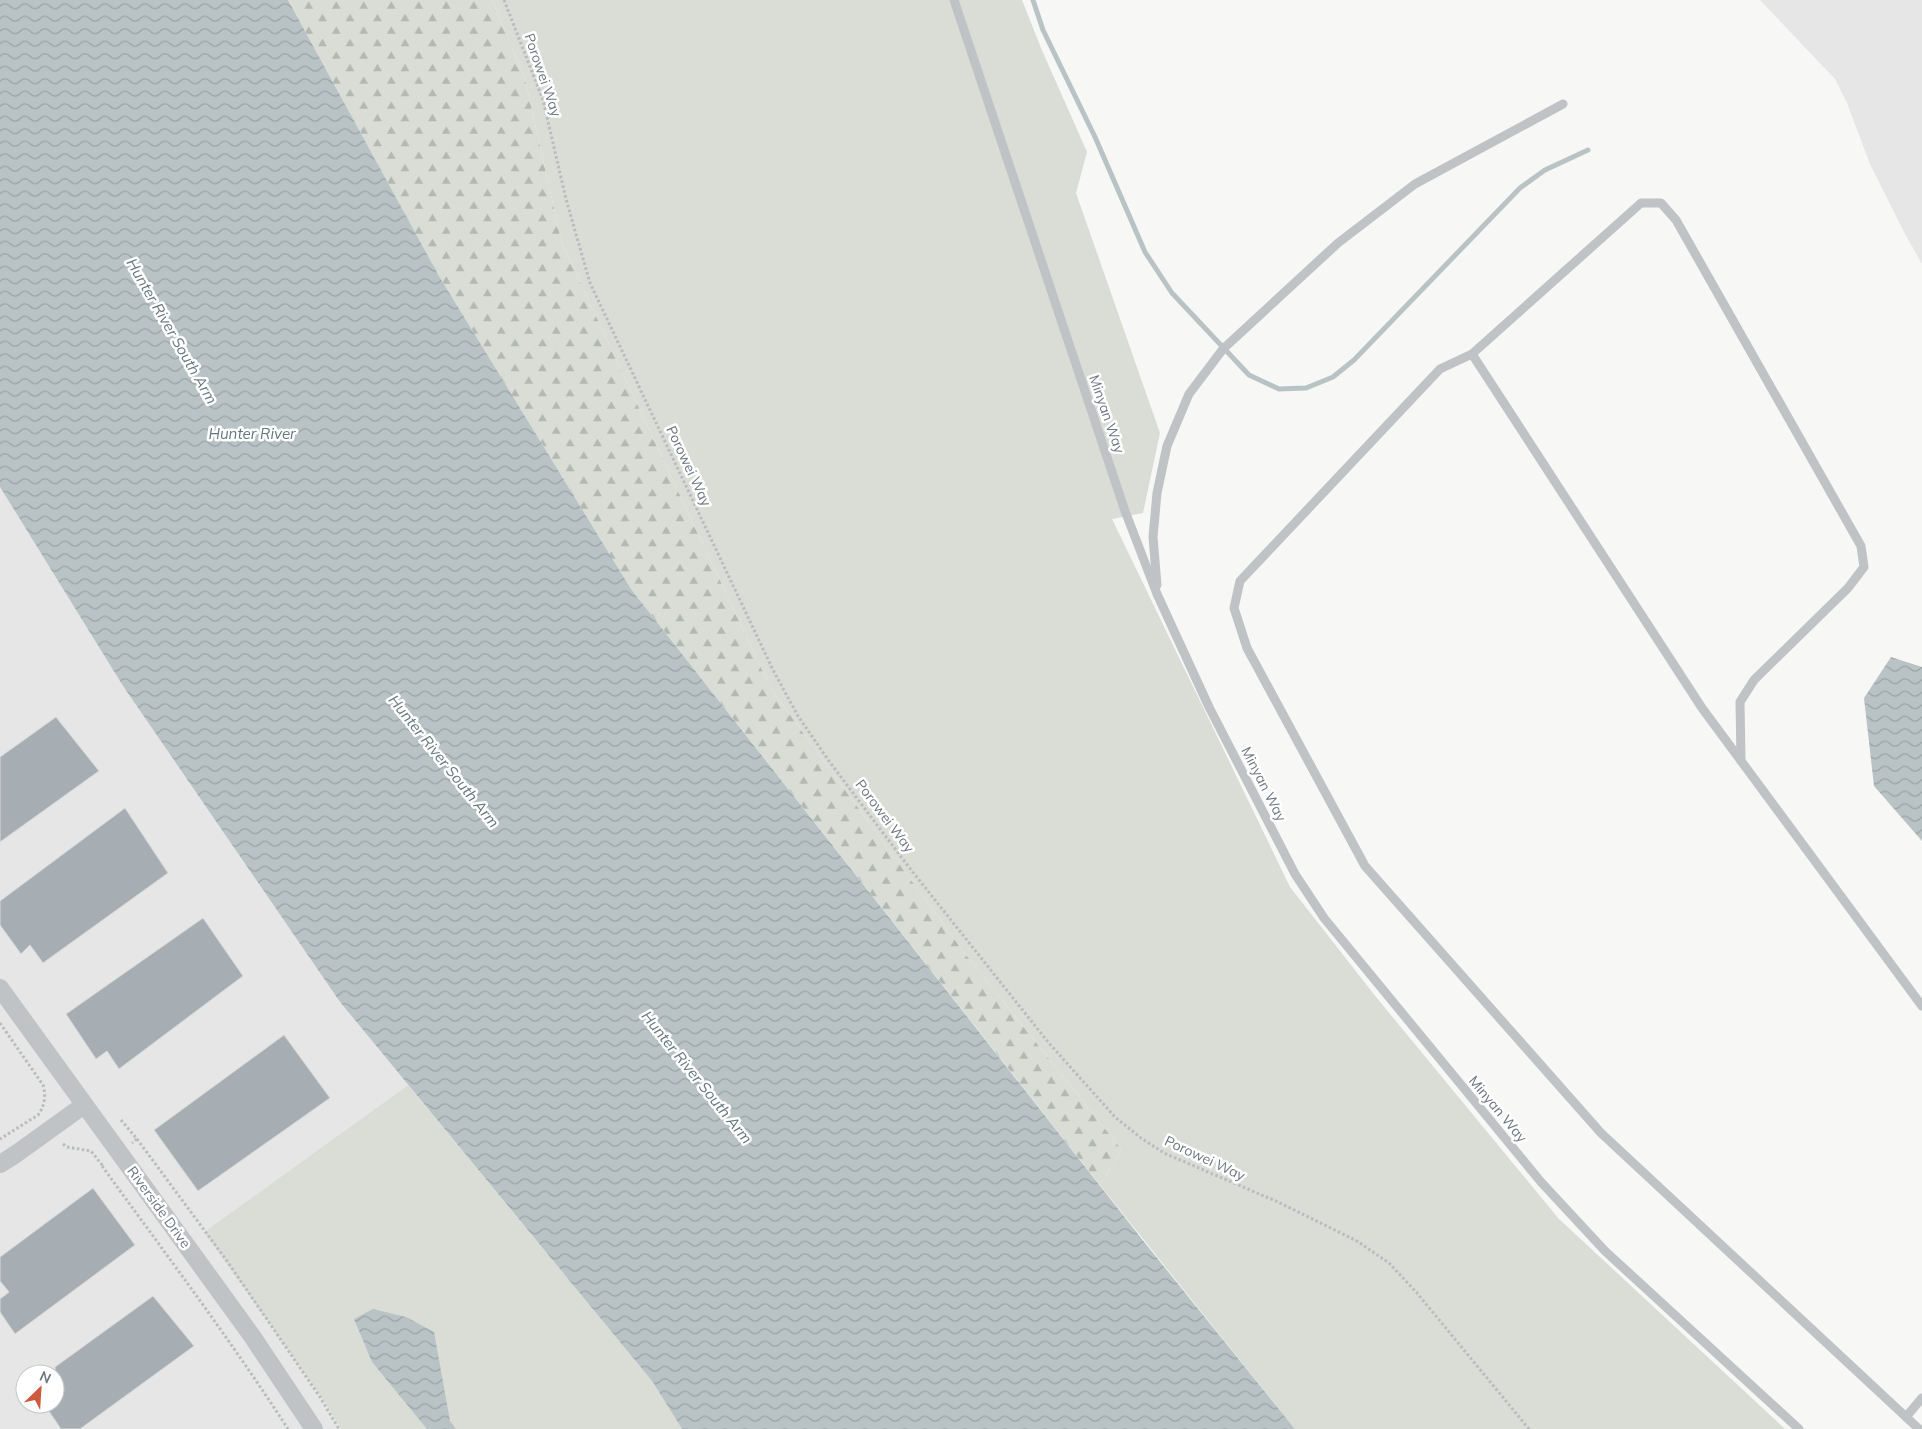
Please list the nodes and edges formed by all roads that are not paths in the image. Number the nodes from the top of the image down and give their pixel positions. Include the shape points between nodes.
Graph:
1 (954, 0) edge
2 (1563, 104) dead end
3 (1472, 354) junction
4 (1157, 594) junction
5 (1741, 761) junction
6 (0, 988) edge
7 (1922, 1006) edge
8 (84, 1105) junction
9 (0, 1164) edge
10 (1922, 1398) edge
11 (1906, 1417) junction
12 (314, 1429) edge
13 (1799, 1429) edge
14 (1919, 1429) edge

1 - 4 lane, Minyan Way via 1125,511
2 - 4 lane via 1415,184 1338,243 1224,349 1189,394 1168,446 1157,493 1154,537
3 - 5 lane via 1702,708
3 - 5 lane via 1641,203 1661,203 1676,220 1861,546 1864,567 1848,588 1754,680 1740,702
3 - 11 lane via 1440,369 1240,582 1234,608 1247,648 1365,866 1601,1134
4 - 13 lane, Minyan Way via 1209,706 1295,874 1324,918 1541,1182 1605,1251
5 - 7 lane
6 - 8 street, Riverside Drive
8 - 9 street
8 - 12 street, Riverside Drive via 258,1344
10 - 11 lane
11 - 14 lane

